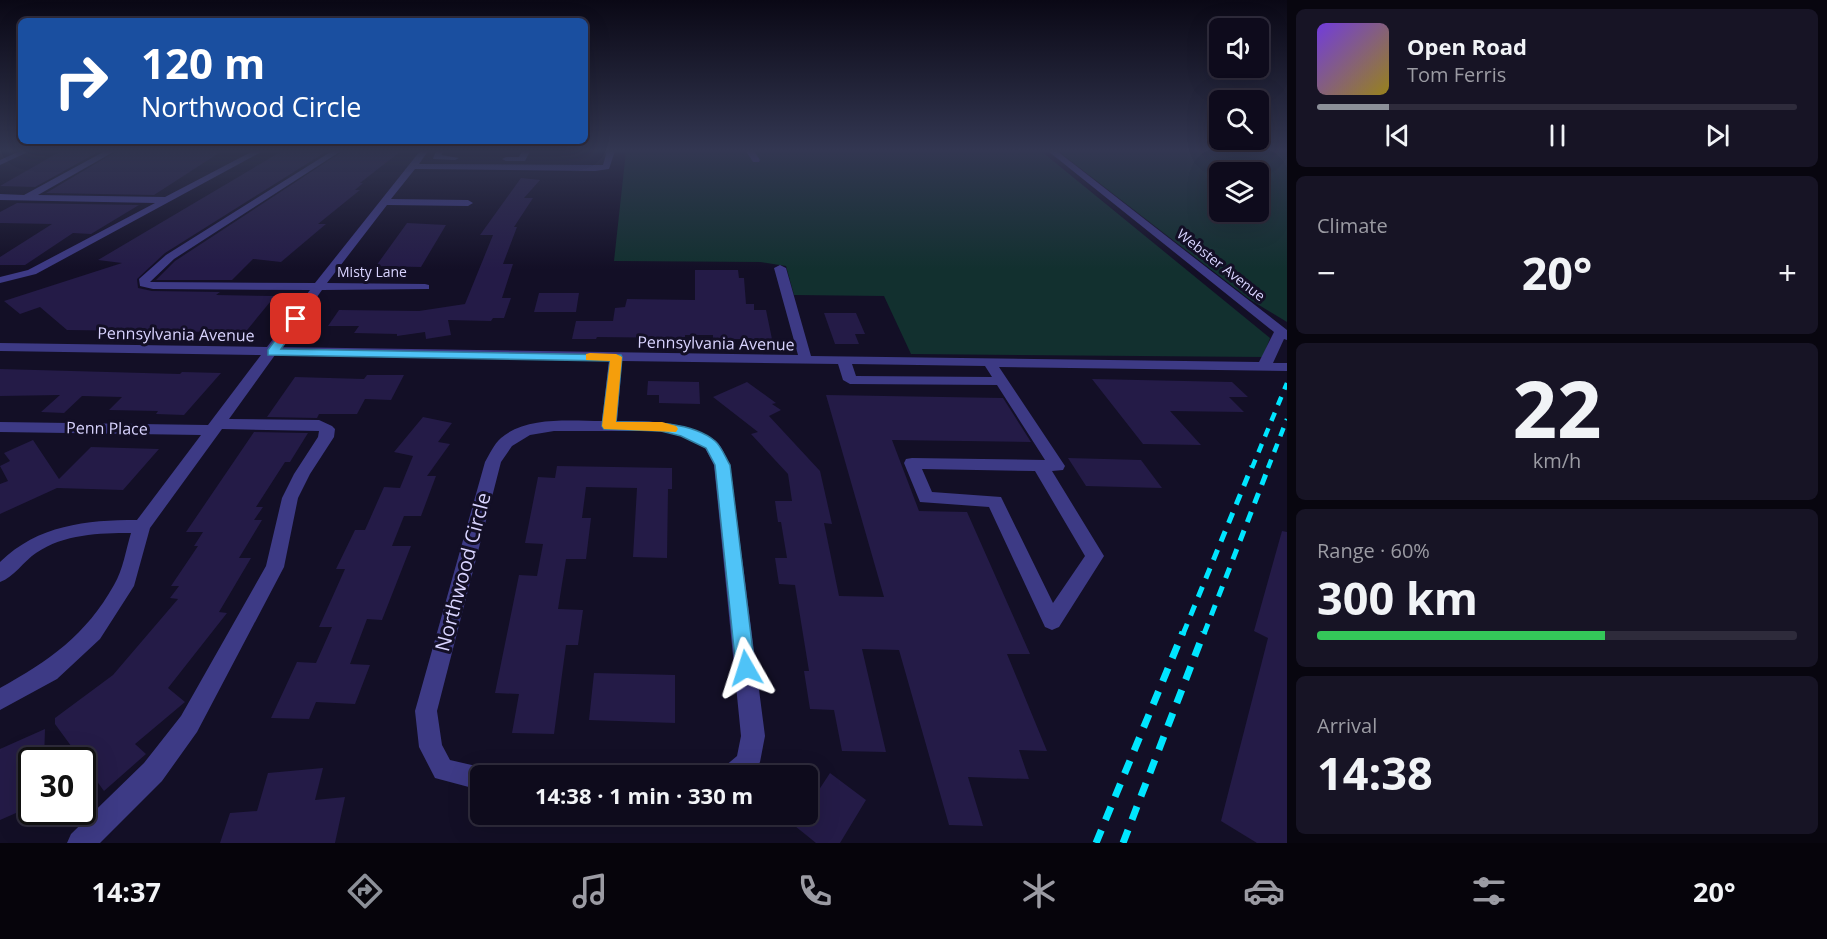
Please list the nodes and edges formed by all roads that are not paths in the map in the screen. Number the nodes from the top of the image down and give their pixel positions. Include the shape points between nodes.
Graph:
1 (39, 190) edge
2 (187, 190) edge
3 (275, 190) edge
4 (393, 190) edge
5 (1102, 190) edge
6 (0, 197) edge
7 (27, 197) junction
8 (169, 200) junction
9 (384, 202) junction
10 (468, 203) dead end
11 (780, 268) dead end
12 (0, 280) edge
13 (319, 286) junction
14 (425, 287) dead end
15 (1284, 334) edge
16 (0, 347) edge
17 (272, 352) junction
18 (616, 357) junction
19 (806, 361) junction
20 (844, 361) junction
21 (990, 363) junction
22 (1264, 367) junction
23 (1287, 367) edge
24 (1002, 381) junction
25 (609, 426) junction
26 (0, 427) edge
27 (216, 427) junction
28 (1040, 466) junction
29 (142, 526) junction
30 (0, 573) edge
31 (0, 700) edge
32 (745, 765) edge
33 (470, 776) edge
34 (80, 843) edge

1 - 7 street
2 - 8 street
3 - 13 street, Misty Lane via 170,257 144,284
4 - 9 street
5 - 15 street, Webster Avenue
6 - 7 street
7 - 8 street
8 - 12 street via 32,272
9 - 10 street
9 - 13 street
11 - 19 street
13 - 14 street, Misty Lane
13 - 17 street
15 - 22 street
16 - 17 street, Pennsylvania Avenue
17 - 18 street, Pennsylvania Avenue
17 - 27 street
18 - 19 street, Pennsylvania Avenue
18 - 25 street
19 - 20 street, Pennsylvania Avenue
20 - 21 street, Pennsylvania Avenue
20 - 24 street via 850,380
21 - 22 street, Pennsylvania Avenue
21 - 24 street
22 - 23 street, Pennsylvania Avenue
24 - 28 street via 1057,466
25 - 32 street, Northwood Circle via 662,426 686,433 711,445 722,465 753,736
25 - 33 street, Northwood Circle via 554,426 526,431 506,442 493,462 426,711 431,747 443,770
26 - 27 street, Penn Place
27 - 29 street
27 - 34 street, Penn Place via 319,425 327,429 291,495 275,567 189,724 153,772
28 - 28 street via 1095,556 1052,621 995,501 926,498 912,463
29 - 30 street via 62,531 36,543
29 - 31 street via 124,586 93,633 49,672

